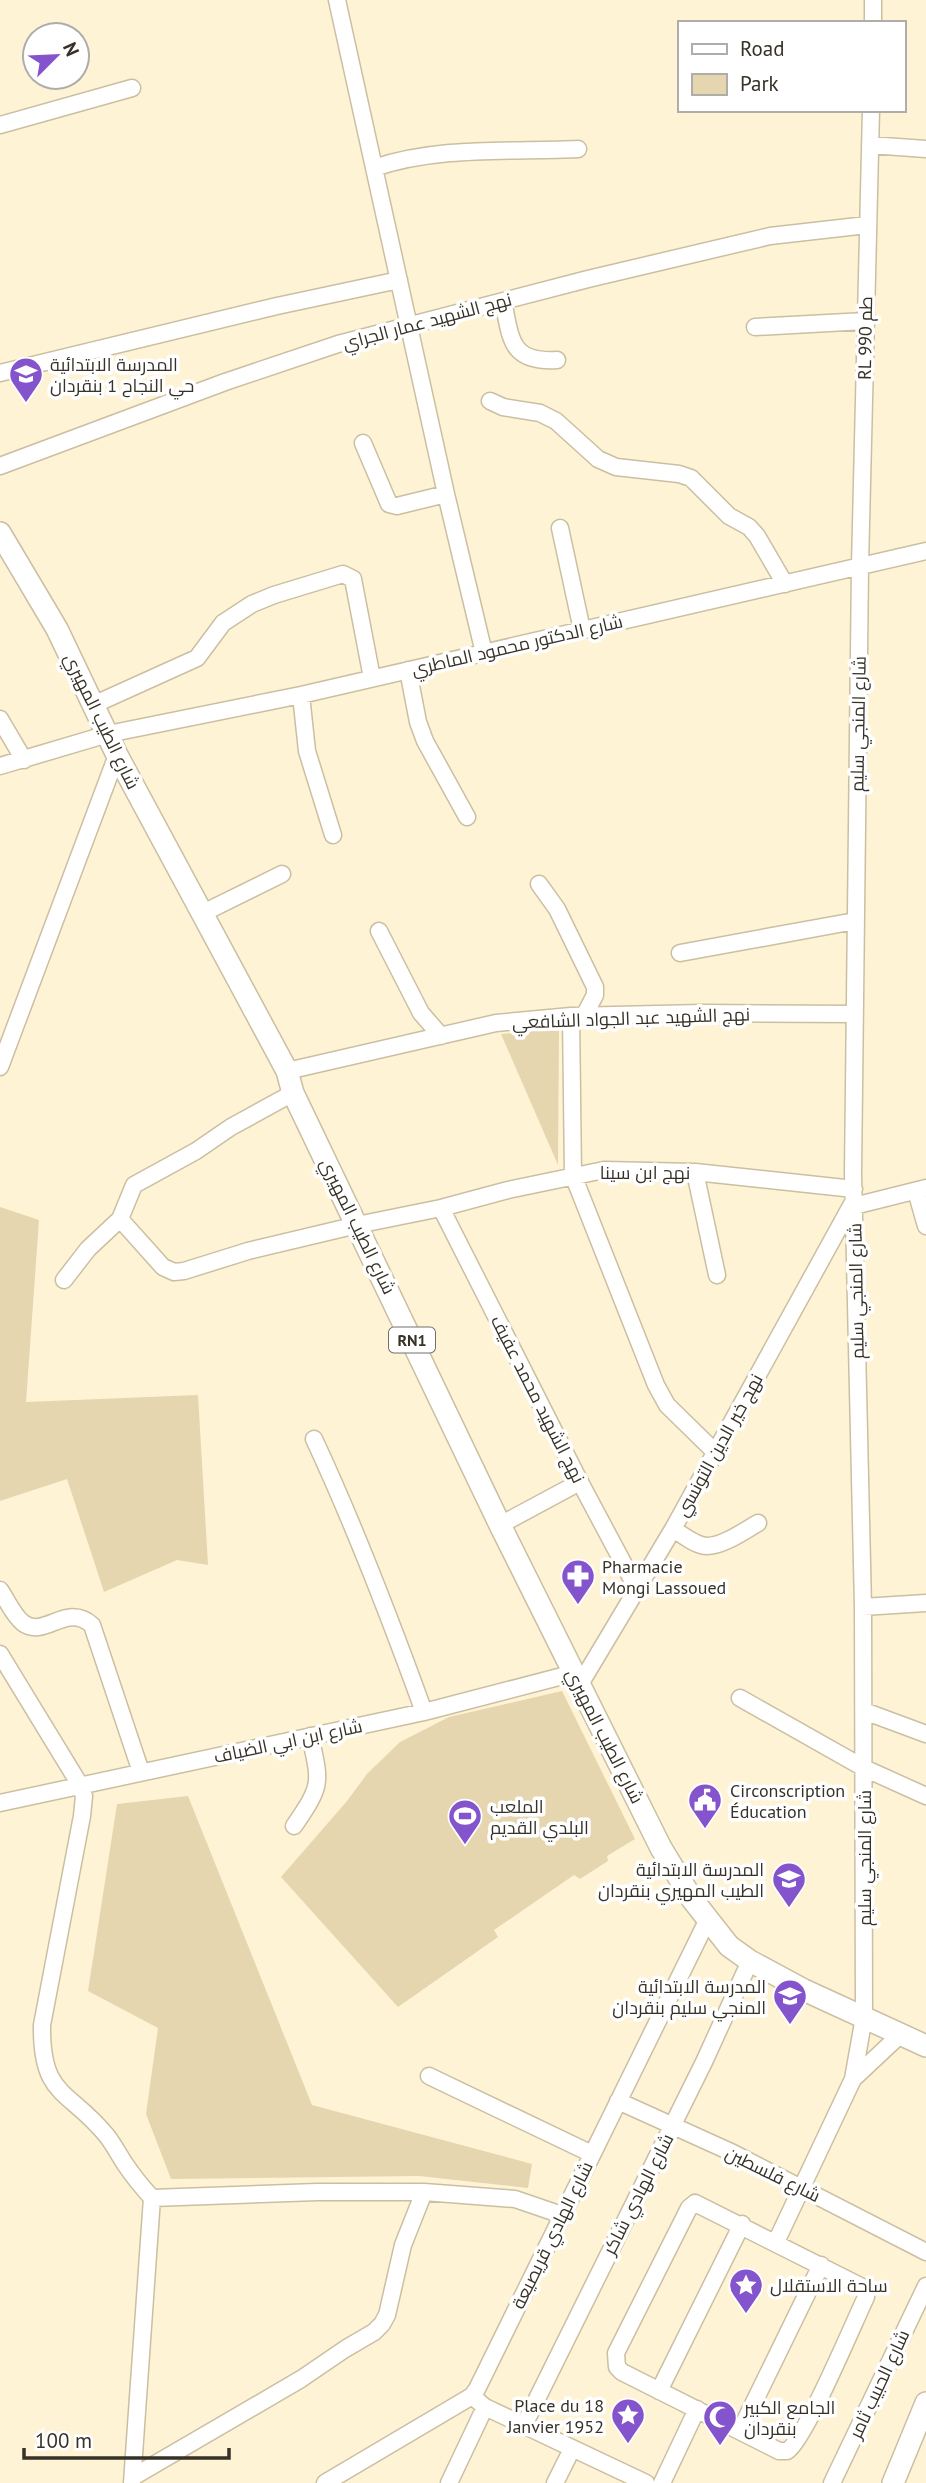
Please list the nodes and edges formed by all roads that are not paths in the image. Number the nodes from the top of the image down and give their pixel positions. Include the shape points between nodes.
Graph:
1 (337, 0) edge
2 (873, 0) edge
3 (873, 21) edge
4 (132, 88) dead end
5 (871, 112) edge
6 (0, 125) edge
7 (870, 145) junction
8 (578, 149) dead end
9 (926, 149) edge
10 (374, 168) junction
11 (867, 225) junction
12 (399, 280) junction
13 (503, 301) junction
14 (865, 321) junction
15 (410, 325) junction
16 (755, 327) dead end
17 (557, 360) dead end
18 (0, 373) edge
19 (490, 401) dead end
20 (363, 443) dead end
21 (0, 466) edge
22 (446, 494) junction
23 (560, 528) dead end
24 (0, 533) edge
25 (926, 551) edge
26 (860, 566) junction
27 (785, 584) junction
28 (582, 630) junction
29 (484, 653) junction
30 (408, 670) junction
31 (372, 678) junction
32 (301, 695) junction
33 (93, 705) junction
34 (0, 719) edge
35 (107, 734) junction
36 (117, 755) junction
37 (24, 760) junction
38 (0, 766) edge
39 (467, 817) dead end
40 (333, 835) dead end
41 (282, 874) dead end
42 (539, 884) dead end
43 (201, 914) junction
44 (855, 921) junction
45 (379, 931) dead end
46 (680, 953) dead end
47 (855, 1014) junction
48 (578, 1016) junction
49 (441, 1036) junction
50 (0, 1067) edge
51 (287, 1071) junction
52 (293, 1093) junction
53 (695, 1172) junction
54 (573, 1175) junction
55 (921, 1189) edge
56 (854, 1199) junction
57 (441, 1208) junction
58 (120, 1219) junction
59 (357, 1225) junction
60 (926, 1226) edge
61 (717, 1275) dead end
62 (64, 1280) dead end
63 (314, 1439) dead end
64 (715, 1452) junction
65 (580, 1482) junction
66 (758, 1523) dead end
67 (500, 1525) junction
68 (673, 1529) junction
69 (637, 1589) junction
70 (0, 1590) edge
71 (926, 1603) edge
72 (863, 1607) junction
73 (0, 1654) edge
74 (576, 1680) junction
75 (740, 1698) dead end
76 (864, 1711) junction
77 (424, 1712) junction
78 (926, 1734) edge
79 (310, 1736) junction
80 (864, 1768) junction
81 (141, 1772) junction
82 (80, 1785) junction
83 (926, 1796) edge
84 (0, 1803) edge
85 (294, 1826) dead end
86 (707, 1921) junction
87 (750, 1961) junction
88 (864, 2017) junction
89 (901, 2034) junction
90 (926, 2046) edge
91 (429, 2076) dead end
92 (853, 2079) junction
93 (618, 2101) junction
94 (672, 2125) junction
95 (592, 2154) junction
96 (802, 2187) junction
97 (424, 2192) junction
98 (152, 2198) junction
99 (562, 2215) junction
100 (742, 2224) junction
101 (776, 2242) junction
102 (926, 2252) edge
103 (821, 2265) junction
104 (926, 2286) edge
105 (659, 2390) junction
106 (472, 2396) junction
107 (926, 2403) edge
108 (485, 2407) junction
109 (697, 2409) junction
110 (524, 2425) junction
111 (740, 2431) junction
112 (572, 2449) junction
113 (133, 2480) edge
114 (338, 2481) edge
115 (449, 2483) edge
116 (555, 2483) edge
117 (646, 2483) edge
118 (662, 2483) edge
119 (832, 2483) edge
120 (893, 2483) edge

1 - 10 street
2 - 3 street
4 - 6 street
5 - 7 street, RL طم 990
7 - 9 street
7 - 11 street, RL طم 990
8 - 10 street via 442,153
10 - 12 street
11 - 13 street, نهج الشهيد عمار الجراي via 770,236
11 - 14 street, RL طم 990
12 - 15 street
12 - 18 street
13 - 15 street, نهج الشهيد عمار الجراي
13 - 17 street via 516,351 527,358
14 - 16 street
14 - 26 street, RL طم 990
15 - 21 street, نهج الشهيد عمار الجراي via 225,382
15 - 22 street
19 - 27 street via 556,421 598,459 616,467 691,478 757,536
20 - 22 street via 389,504
22 - 29 street
23 - 28 street
24 - 33 main road, شارع الطيب المهيري / RN1 via 57,629
25 - 26 street, شارع الدكتور محمود الماطري
26 - 27 street, شارع الدكتور محمود الماطري
26 - 44 street, شارع المنجي سليم
27 - 28 street, شارع الدكتور محمود الماطري
28 - 29 street, شارع الدكتور محمود الماطري
29 - 30 street, شارع الدكتور محمود الماطري
30 - 31 street, شارع الدكتور محمود الماطري
30 - 39 street via 425,741
31 - 32 street, شارع الدكتور محمود الماطري
31 - 33 street via 354,579 344,574 252,604 223,623 197,657
32 - 35 street, شارع الدكتور محمود الماطري
32 - 40 street via 307,751
33 - 35 main road, شارع الطيب المهيري / RN1
34 - 37 street
35 - 36 main road, شارع الطيب المهيري / RN1
35 - 37 street, شارع الدكتور محمود الماطري
36 - 43 main road, شارع الطيب المهيري / RN1
36 - 50 street
37 - 38 street, شارع الدكتور محمود الماطري
41 - 43 street
42 - 48 street via 558,909 595,987 596,995
43 - 51 main road, شارع الطيب المهيري / RN1
44 - 46 street
44 - 47 street, شارع المنجي سليم
45 - 49 street via 421,1013
47 - 48 street, نهج الشهيد عبد الجواد الشافعي
47 - 56 street, شارع المنجي سليم
48 - 49 street, نهج الشهيد عبد الجواد الشافعي via 496,1023
48 - 54 street
49 - 51 street, نهج الشهيد عبد الجواد الشافعي
51 - 52 main road, شارع الطيب المهيري / RN1
52 - 58 street via 134,1185
52 - 59 main road, شارع الطيب المهيري / RN1
53 - 54 street, نهج ابن سينا
53 - 56 street, نهج ابن سينا
53 - 61 street
54 - 57 street, نهج ابن سينا
54 - 64 street via 656,1385 667,1405
55 - 56 street, نهج ابن سينا
55 - 60 street
56 - 64 street, نهج خير الدين التونسي
56 - 72 street, شارع المنجي سليم
57 - 59 street, نهج ابن سينا
57 - 65 street, نهج الشهيد محمد عفيف
58 - 59 street, نهج ابن سينا via 163,1267 173,1272
58 - 62 street
59 - 67 main road, شارع الطيب المهيري / RN1
63 - 77 street via 380,1589
64 - 68 street, نهج خير الدين التونسي
65 - 67 street
65 - 69 street, نهج الشهيد محمد عفيف
66 - 68 street via 708,1546
67 - 74 main road, شارع الطيب المهيري / RN1
68 - 69 street, نهج خير الدين التونسي
69 - 74 street, نهج خير الدين التونسي
70 - 81 street via 17,1618 31,1627 77,1616 92,1625
71 - 72 street
72 - 76 street, شارع المنجي سليم
73 - 82 street
74 - 77 street, شارع ابن ابي الضياف
74 - 86 main road, شارع الطيب المهيري / RN1 via 661,1848
75 - 80 street
76 - 78 street
76 - 80 street, شارع المنجي سليم
77 - 79 street, شارع ابن ابي الضياف
79 - 81 street, شارع ابن ابي الضياف
79 - 85 street via 318,1786
80 - 83 street
80 - 88 street, شارع المنجي سليم
81 - 82 street, شارع ابن ابي الضياف
82 - 84 street, شارع ابن ابي الضياف
82 - 98 street via 84,1806 42,2025 42,2047 55,2087 106,2135
86 - 87 main road, شارع الطيب المهيري / RN1
86 - 93 street, شارع الهادي قريصيعة
87 - 88 main road, شارع الطيب المهيري / RN1
87 - 94 street, شارع الهادي شاكر
88 - 89 main road, شارع الطيب المهيري / RN1
88 - 92 street, شارع المنجي سليم
89 - 90 main road, شارع الطيب المهيري / RN1
89 - 92 street
91 - 95 street
92 - 96 street
93 - 94 street, شارع فلسطين
93 - 95 street, شارع الهادي قريصيعة
94 - 96 street, شارع فلسطين
94 - 110 street, شارع الهادي شاكر
95 - 99 street, شارع الهادي قريصيعة
96 - 101 street
96 - 102 street, شارع فلسطين
97 - 98 street
97 - 99 street via 515,2199
97 - 113 street via 402,2245 382,2324 302,2379
98 - 113 street
99 - 106 street, شارع الهادي قريصيعة
100 - 101 street
100 - 105 street
100 - 105 street via 700,2203 692,2204 616,2353 622,2372
101 - 103 street
103 - 111 street
103 - 111 street via 863,2286 867,2293 833,2370 793,2448 779,2451
104 - 119 street, شارع الحبيب ثامر
105 - 109 street
106 - 108 street
106 - 114 street
107 - 120 main road
108 - 110 street
108 - 115 street
109 - 111 street
109 - 118 street
110 - 112 street
112 - 116 street
112 - 117 street

